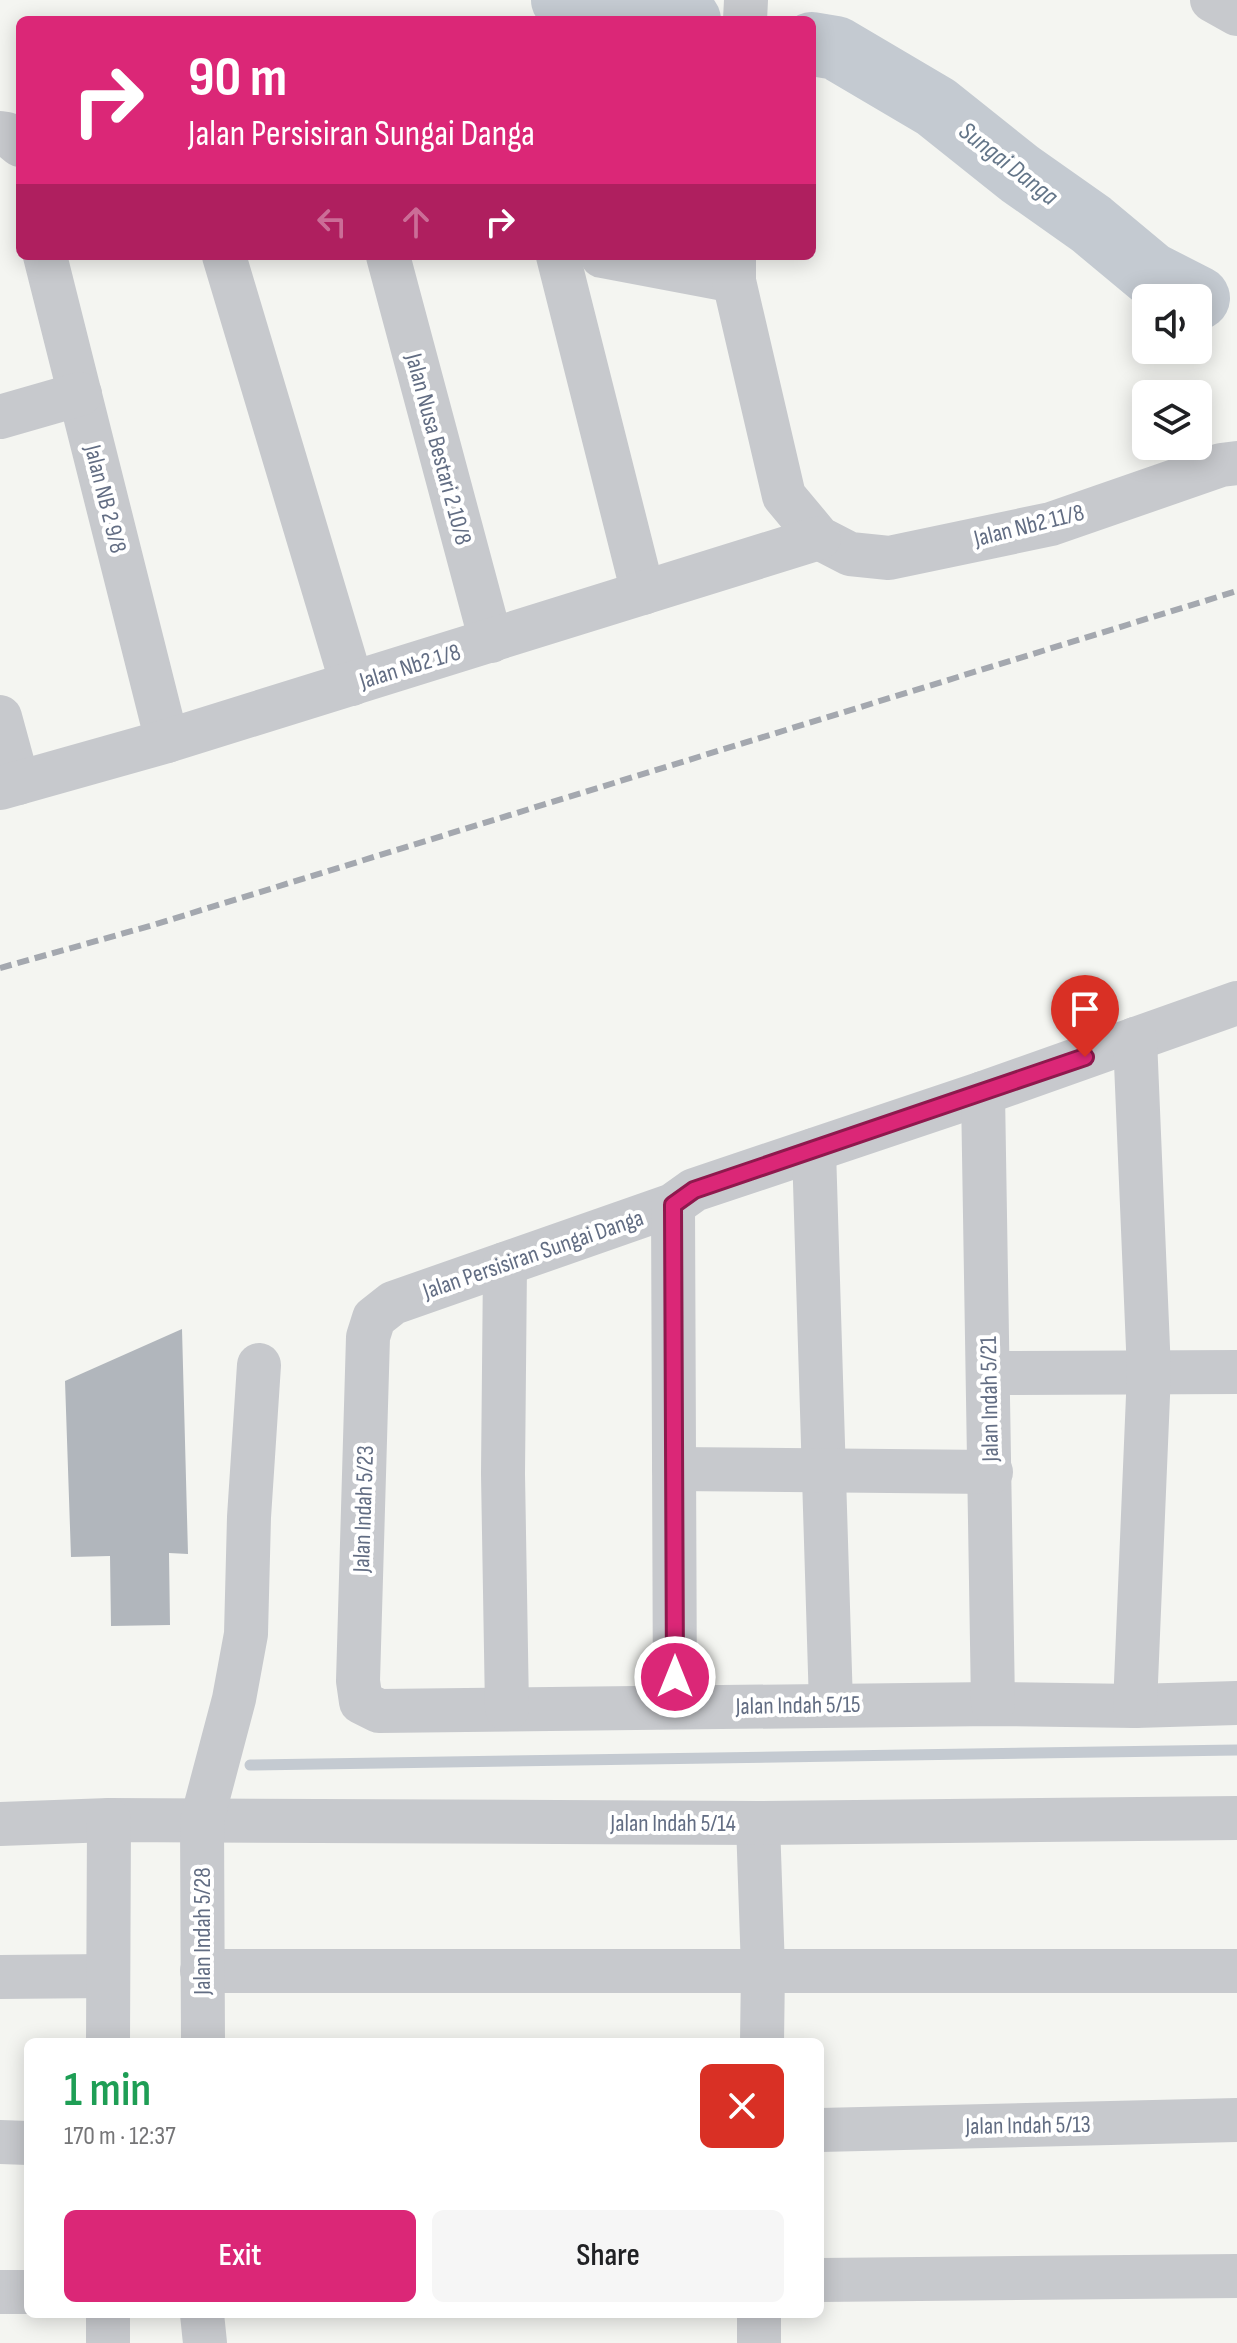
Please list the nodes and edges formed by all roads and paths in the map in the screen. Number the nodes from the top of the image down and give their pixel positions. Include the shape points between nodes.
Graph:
1 (1212, 0) edge
2 (1237, 14) edge
3 (46, 260) edge
4 (225, 260) edge
5 (389, 260) edge
6 (559, 260) edge
7 (643, 260) edge
8 (734, 269) edge
9 (80, 394) junction
10 (0, 417) edge
11 (1237, 463) edge
12 (819, 538) junction
13 (643, 593) junction
14 (491, 641) junction
15 (352, 684) junction
16 (0, 717) edge
17 (167, 741) junction
18 (9, 785) edge
19 (1237, 1003) edge
20 (1135, 1039) junction
21 (983, 1093) junction
22 (814, 1150) junction
23 (673, 1205) junction
24 (505, 1264) junction
25 (374, 1318) joint
26 (259, 1365) dead end
27 (1149, 1372) junction
28 (1237, 1372) edge
29 (988, 1373) junction
30 (674, 1469) junction
31 (825, 1471) junction
32 (991, 1472) junction
33 (361, 1702) joint
34 (1237, 1703) edge
35 (993, 1704) junction
36 (831, 1705) junction
37 (1135, 1706) junction
38 (675, 1707) junction
39 (507, 1709) junction
40 (1237, 1818) edge
41 (109, 1820) junction
42 (202, 1820) junction
43 (758, 1823) junction
44 (0, 1824) edge
45 (763, 1970) junction
46 (202, 1971) junction
47 (1237, 1971) edge
48 (108, 1976) junction
49 (0, 1977) edge
50 (108, 2038) edge
51 (203, 2038) edge
52 (762, 2038) edge
53 (1237, 2120) edge
54 (824, 2130) edge
55 (0, 2142) edge
56 (24, 2143) edge
57 (1237, 2276) edge
58 (824, 2280) edge
59 (0, 2292) edge
60 (24, 2292) edge
61 (108, 2318) edge
62 (202, 2318) edge
63 (759, 2318) edge
64 (108, 2343) edge
65 (205, 2343) edge
66 (759, 2343) edge

1 - 2 street
3 - 9 street, Jalan NB 2 9/8
4 - 15 street
5 - 14 street, Jalan Nusa Bestari 2 10/8
6 - 13 street
7 - 8 street
8 - 12 street via 784,496
9 - 10 street
9 - 17 street, Jalan NB 2 9/8
11 - 12 street, Jalan Nb2 11/8 via 1051,524 889,558 850,554
12 - 13 street, Jalan Nb2 1/8
13 - 14 street, Jalan Nb2 1/8
14 - 15 street, Jalan Nb2 1/8
15 - 17 street, Jalan Nb2 1/8
16 - 18 street
17 - 18 street, Jalan Nb2 1/8
19 - 20 street, Jalan Persisiran Sungai Danga
20 - 21 street, Jalan Persisiran Sungai Danga
20 - 27 street
21 - 22 street, Jalan Persisiran Sungai Danga
21 - 29 street, Jalan Indah 5/21
22 - 23 street, Jalan Persisiran Sungai Danga via 694,1190
22 - 31 street
23 - 24 street, Jalan Persisiran Sungai Danga
23 - 30 street
24 - 25 street, Jalan Persisiran Sungai Danga via 393,1303
24 - 39 street
25 - 33 street, Jalan Indah 5/23 via 368,1337
26 - 42 street, Jalan Indah 5/28 via 246,1634
27 - 28 street
27 - 29 street
27 - 37 street
29 - 32 street, Jalan Indah 5/21
30 - 31 street
30 - 38 street
31 - 32 street
31 - 36 street
32 - 35 street, Jalan Indah 5/21
33 - 39 street, Jalan Indah 5/15 via 379,1711
34 - 37 street, Jalan Indah 5/15
35 - 36 street, Jalan Indah 5/15
35 - 37 street, Jalan Indah 5/15
36 - 38 street, Jalan Indah 5/15
38 - 39 street, Jalan Indah 5/15
40 - 43 street, Jalan Indah 5/14
41 - 42 street, Jalan Indah 5/14
41 - 44 street, Jalan Indah 5/14
41 - 48 street
42 - 43 street, Jalan Indah 5/14
42 - 46 street, Jalan Indah 5/28
43 - 45 street
45 - 46 street
45 - 47 street
45 - 52 street
46 - 51 street, Jalan Indah 5/28
48 - 49 street
48 - 50 street
53 - 54 street, Jalan Indah 5/13
55 - 56 street
57 - 58 street
59 - 60 street
61 - 64 street
62 - 65 street
63 - 66 street

